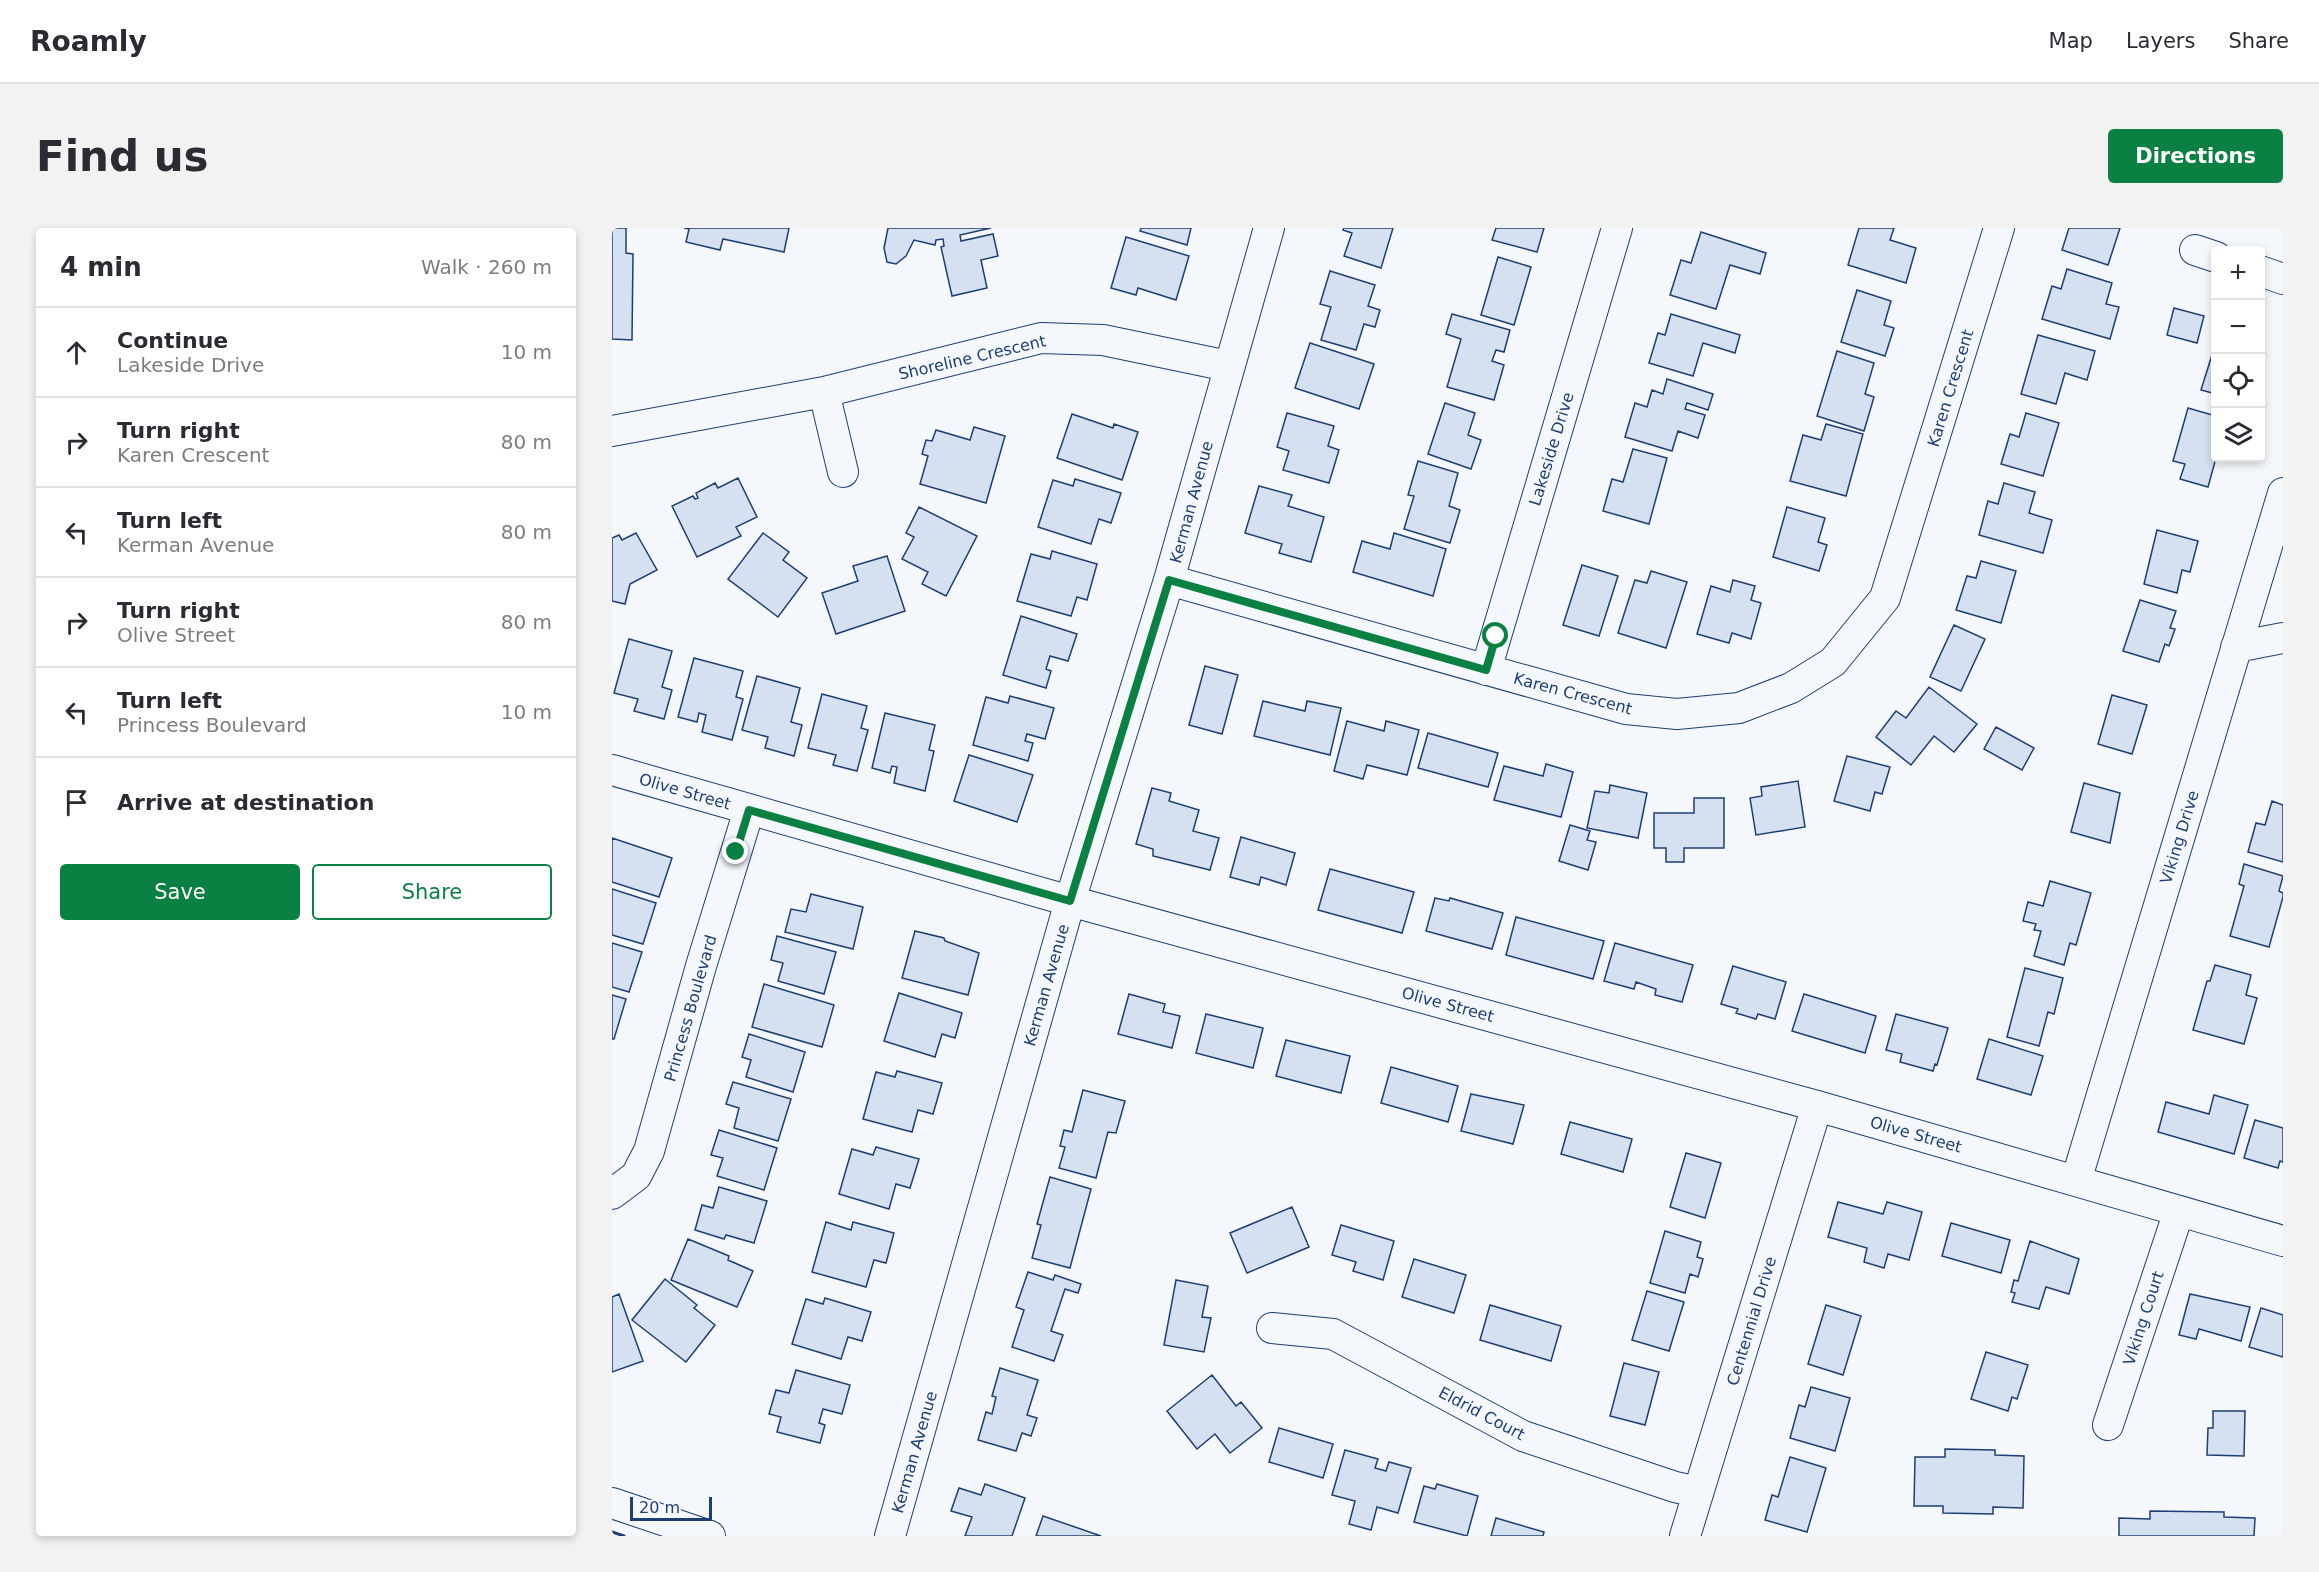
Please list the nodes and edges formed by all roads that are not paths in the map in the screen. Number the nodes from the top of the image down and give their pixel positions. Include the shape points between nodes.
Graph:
1 (1269, 228) edge
2 (1617, 228) edge
3 (1999, 228) edge
4 (2265, 274) edge
5 (2283, 279) edge
6 (1228, 366) junction
7 (824, 392) junction
8 (612, 431) edge
9 (843, 472) dead end
10 (2283, 493) edge
11 (1169, 580) junction
12 (2283, 638) edge
13 (2236, 647) junction
14 (1486, 670) junction
15 (612, 770) edge
16 (749, 810) junction
17 (1070, 901) junction
18 (1817, 1106) junction
19 (2076, 1181) junction
20 (612, 1194) edge
21 (2179, 1211) junction
22 (2283, 1241) edge
23 (1272, 1328) dead end
24 (2108, 1425) dead end
25 (1698, 1492) junction
26 (612, 1503) edge
27 (710, 1536) edge
28 (890, 1536) edge
29 (1685, 1536) edge

1 - 6 street, Kerman Avenue
2 - 14 street, Lakeside Drive
3 - 14 street, Karen Crescent via 1885,598 1833,662 1791,688 1739,708 1677,714 1626,709
4 - 5 street
6 - 7 street, Shoreline Crescent via 1103,340 1041,338
6 - 11 street, Kerman Avenue
7 - 8 street, Shoreline Crescent
7 - 9 street
10 - 13 street, Viking Drive
11 - 14 street, Karen Crescent
11 - 17 street, Kerman Avenue
12 - 13 street
13 - 19 street, Viking Drive
15 - 16 street, Olive Street
16 - 17 street, Olive Street
16 - 20 street, Princess Boulevard via 649,1151 636,1176
17 - 18 street, Olive Street
17 - 28 street, Kerman Avenue
18 - 19 street, Olive Street
18 - 25 street, Centennial Drive
19 - 21 street, Olive Street
21 - 22 street, Olive Street
21 - 24 street, Viking Court
23 - 25 street, Eldrid Court via 1333,1334 1523,1436 1675,1488
25 - 29 street, Centennial Drive
26 - 27 street

